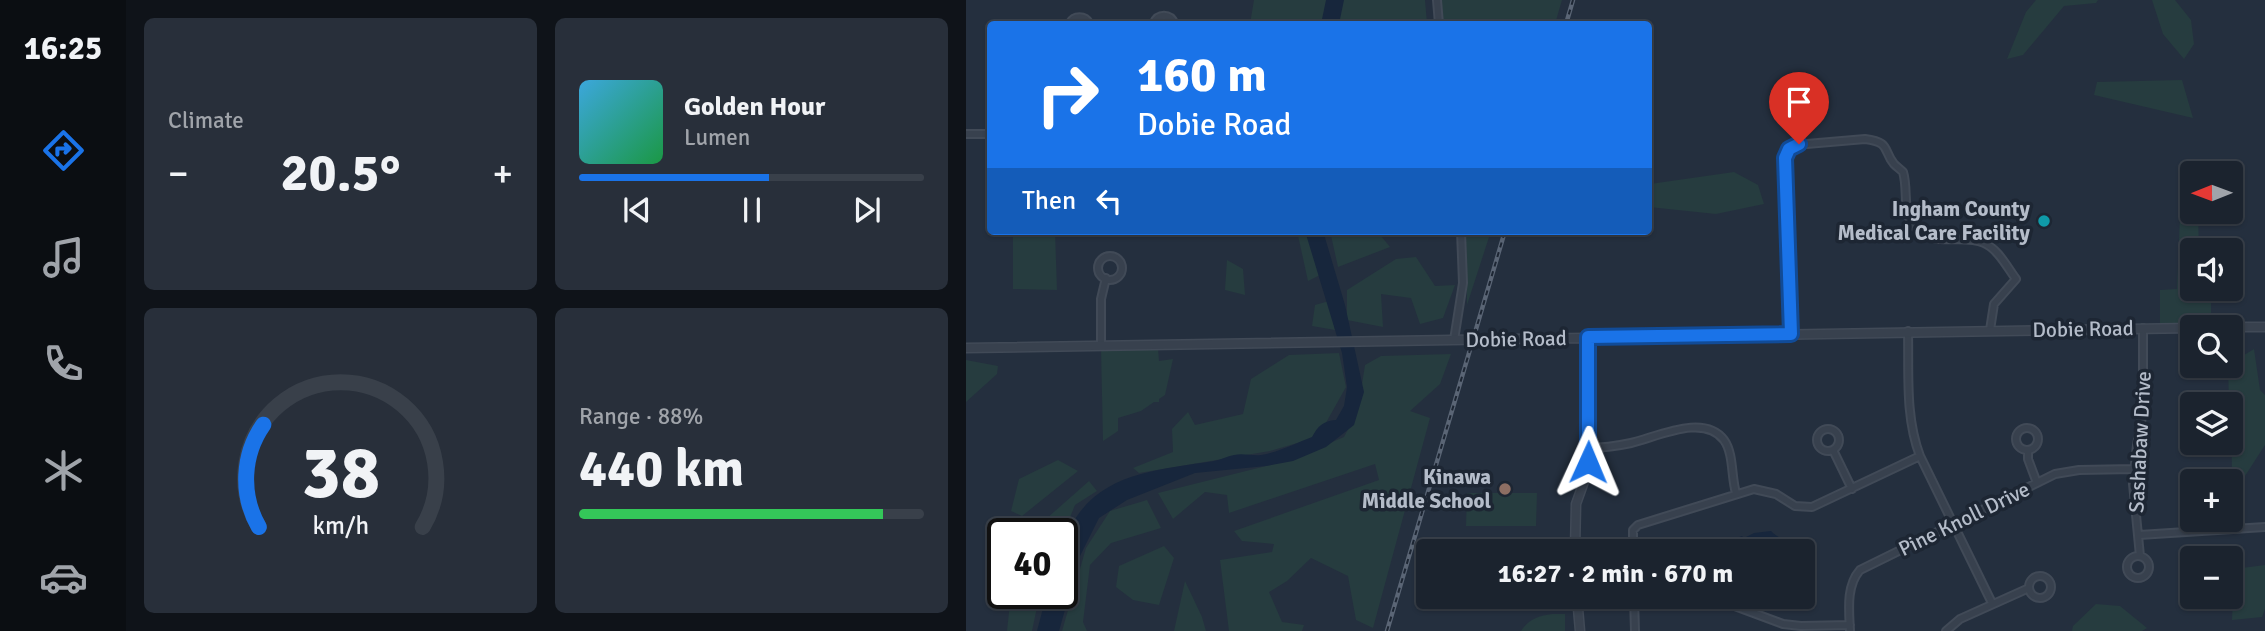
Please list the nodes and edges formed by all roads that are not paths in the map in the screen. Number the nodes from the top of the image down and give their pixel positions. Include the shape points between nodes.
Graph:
1 (1437, 0) edge
2 (1071, 21) edge
3 (1088, 21) edge
4 (1155, 21) edge
5 (1173, 21) edge
6 (1439, 21) edge
7 (966, 134) edge
8 (987, 134) edge
9 (1461, 235) edge
10 (1106, 278) dead end
11 (2243, 327) edge
12 (2265, 327) edge
13 (2143, 328) junction
14 (2180, 328) edge
15 (1990, 330) junction
16 (1909, 331) junction
17 (1791, 334) junction
18 (1588, 337) junction
19 (1454, 340) junction
20 (1101, 346) junction
21 (966, 348) edge
22 (1588, 448) junction
23 (1833, 450) dead end
24 (2028, 450) dead end
25 (1920, 456) junction
26 (2134, 469) junction
27 (2037, 483) junction
28 (1852, 489) junction
29 (1736, 493) junction
30 (1953, 524) junction
31 (2265, 527) edge
32 (2138, 535) junction
33 (1575, 539) edge
34 (1633, 539) edge
35 (2140, 556) dead end
36 (2029, 588) dead end
37 (1992, 603) junction
38 (1578, 609) edge
39 (1634, 609) edge
40 (1743, 609) edge
41 (1850, 628) edge
42 (1580, 631) edge
43 (1635, 631) edge
44 (1946, 631) edge

1 - 6 street
2 - 3 street via 1080,17
4 - 5 street via 1164,15
7 - 8 street
9 - 19 street via 1464,283
10 - 20 street via 1100,303
11 - 12 street
13 - 14 street, Dobie Road
13 - 15 street, Dobie Road
13 - 26 street, Sashabaw Drive via 2143,411
15 - 16 street, Dobie Road
15 - 17 street via 1994,304 2015,279 1985,243 1936,240 1917,230 1907,213 1903,172 1885,147 1865,139 1799,144 1786,155
16 - 17 street, Dobie Road
16 - 25 street via 1909,408
17 - 18 street, Dobie Road
18 - 19 street, Dobie Road
18 - 22 street
19 - 20 street, Dobie Road
20 - 21 street, Dobie Road
22 - 29 street via 1690,428 1709,430 1728,449
22 - 33 street via 1586,476 1576,504
23 - 28 street
24 - 27 street
25 - 28 street
25 - 30 street
26 - 27 street, Pine Knoll Drive via 2066,471
26 - 32 street, Sashabaw Drive
27 - 30 street, Pine Knoll Drive
28 - 29 street via 1803,508 1767,490
29 - 34 street via 1634,526
30 - 37 street
30 - 41 street, Pine Knoll Drive via 1860,570 1850,587
31 - 32 street
32 - 35 street, Sashabaw Drive
36 - 37 street
37 - 44 street
38 - 42 street
39 - 43 street
40 - 41 street via 1783,624

